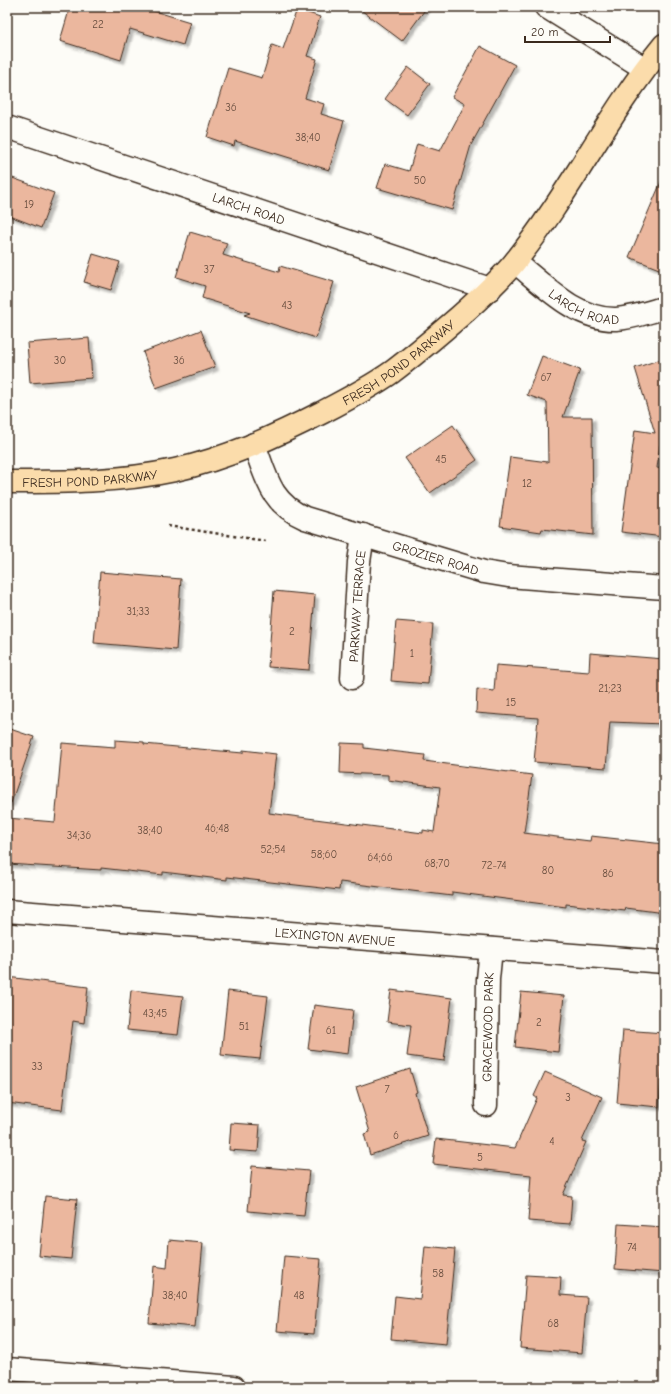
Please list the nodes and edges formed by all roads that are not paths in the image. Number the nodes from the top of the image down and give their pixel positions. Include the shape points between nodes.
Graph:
1 (546, 7) edge
2 (664, 45) edge
3 (644, 68) junction
4 (7, 127) edge
5 (515, 262) junction
6 (490, 289) junction
7 (664, 308) edge
8 (254, 444) junction
9 (7, 482) edge
10 (363, 535) junction
11 (664, 588) edge
12 (352, 678) dead end
13 (7, 911) edge
14 (491, 949) junction
15 (664, 962) edge
16 (486, 1105) dead end
17 (7, 1370) edge
18 (234, 1387) edge

1 - 3 street
2 - 3 highway, FRESH POND PARKWAY
3 - 5 highway, FRESH POND PARKWAY via 553,212
4 - 6 street, LARCH ROAD
5 - 6 highway, FRESH POND PARKWAY
5 - 7 street, LARCH ROAD via 567,304 597,317 626,318
6 - 8 highway, FRESH POND PARKWAY via 438,336 390,373 337,404
8 - 9 highway, FRESH POND PARKWAY via 195,465 156,474 90,480
8 - 10 street, GROZIER ROAD via 274,495 287,508 305,518
10 - 11 street, GROZIER ROAD via 495,574
10 - 12 street, PARKWAY TERRACE
13 - 14 street, LEXINGTON AVENUE
14 - 15 street, LEXINGTON AVENUE
14 - 16 street, GRACEWOOD PARK via 488,979
17 - 18 street

